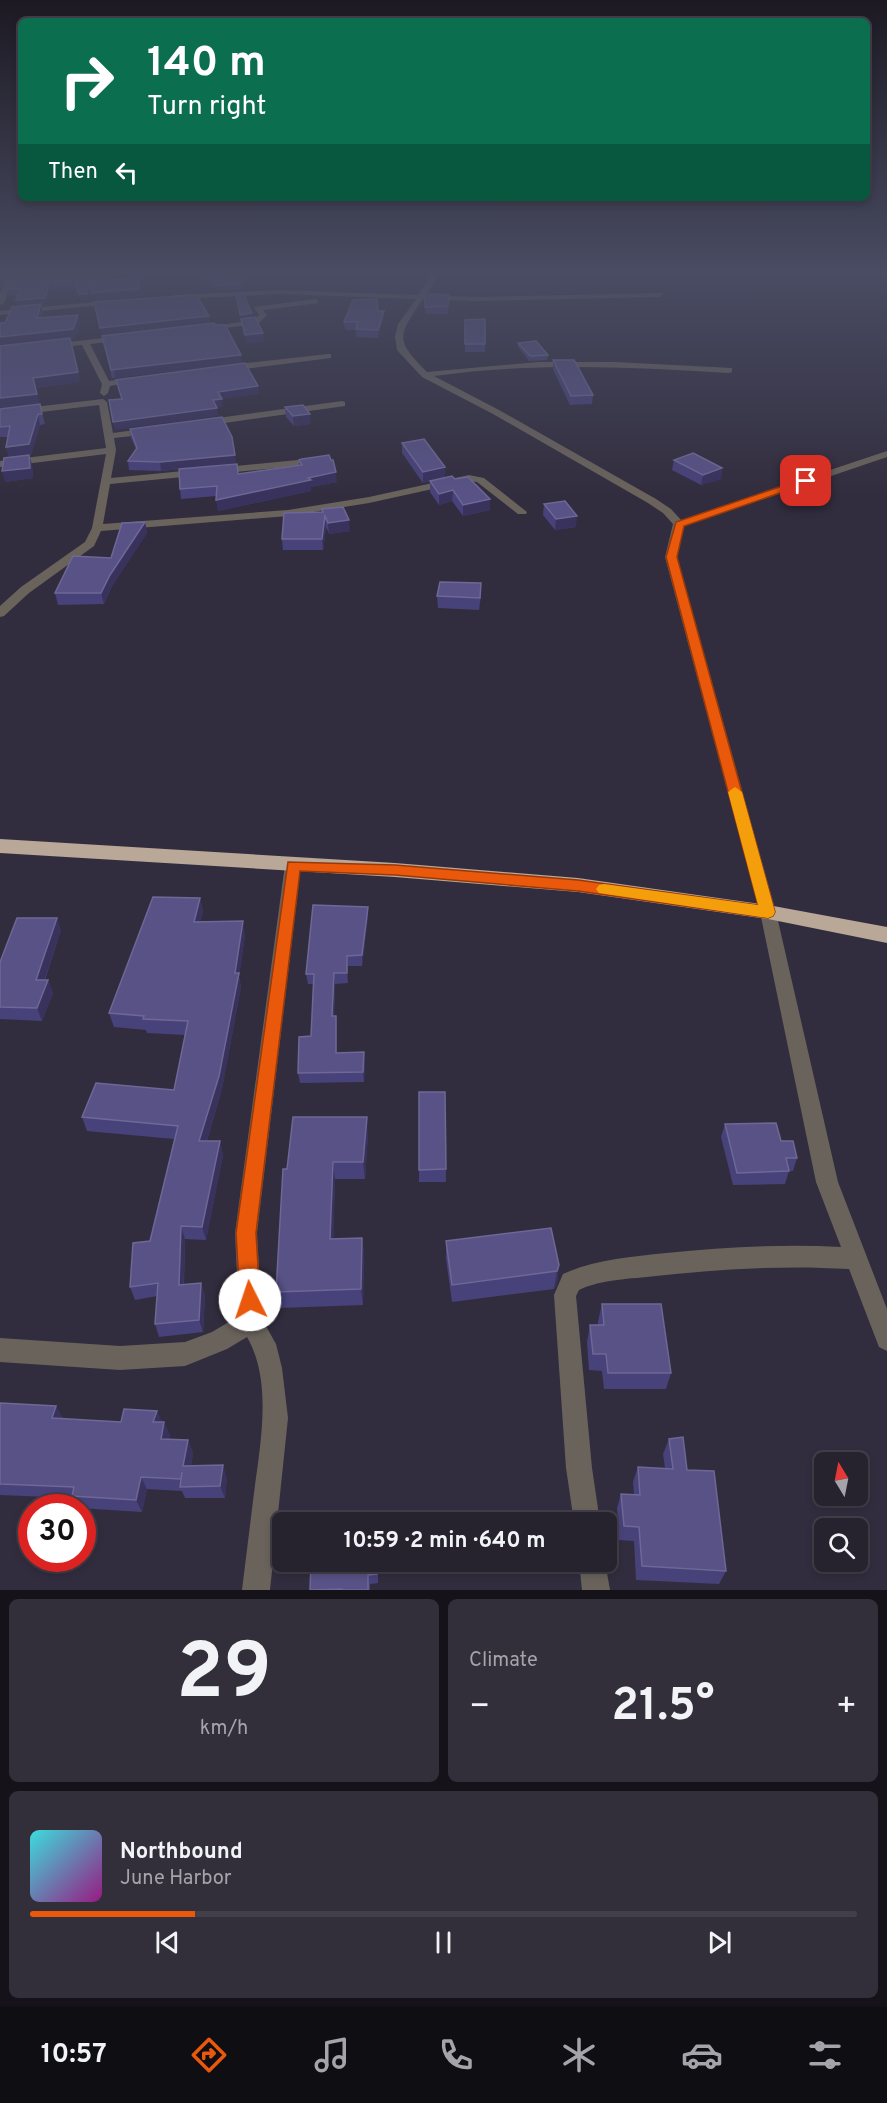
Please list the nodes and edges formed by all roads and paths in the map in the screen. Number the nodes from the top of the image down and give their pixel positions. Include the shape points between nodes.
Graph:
1 (88, 347) edge
2 (401, 347) edge
3 (328, 356) dead end
4 (223, 369) edge
5 (729, 370) dead end
6 (425, 375) junction
7 (141, 379) edge
8 (106, 384) junction
9 (103, 402) junction
10 (342, 405) dead end
11 (0, 414) edge
12 (190, 425) edge
13 (155, 430) edge
14 (108, 436) junction
15 (111, 450) junction
16 (887, 454) edge
17 (328, 460) edge
18 (0, 464) edge
19 (106, 481) junction
20 (522, 512) dead end
21 (679, 524) junction
22 (97, 528) junction
23 (0, 613) edge
24 (0, 846) edge
25 (293, 865) junction
26 (768, 912) junction
27 (887, 935) edge
28 (855, 1259) junction
29 (252, 1322) junction
30 (887, 1340) edge
31 (0, 1350) edge
32 (586, 1512) edge
33 (593, 1572) edge
34 (256, 1590) edge
35 (596, 1590) edge

1 - 8 street
2 - 6 street
3 - 4 street
5 - 6 street via 517,366
6 - 21 street via 652,501
7 - 8 street
8 - 9 street
9 - 11 street
9 - 14 street
10 - 12 street
13 - 14 street
14 - 15 street
15 - 18 street
15 - 19 street
16 - 21 street
17 - 19 street
19 - 22 street
20 - 22 street via 480,480 469,478 288,513
21 - 26 street via 671,557
22 - 23 street via 90,544 25,590
24 - 25 highway
25 - 26 highway via 578,885
25 - 29 street via 246,1233
26 - 27 highway
26 - 28 street via 827,1182
28 - 30 street
28 - 32 street via 735,1257 612,1270 571,1282 565,1295
29 - 31 street via 185,1354 120,1358
29 - 34 street via 264,1344 270,1368 276,1418
33 - 35 street

